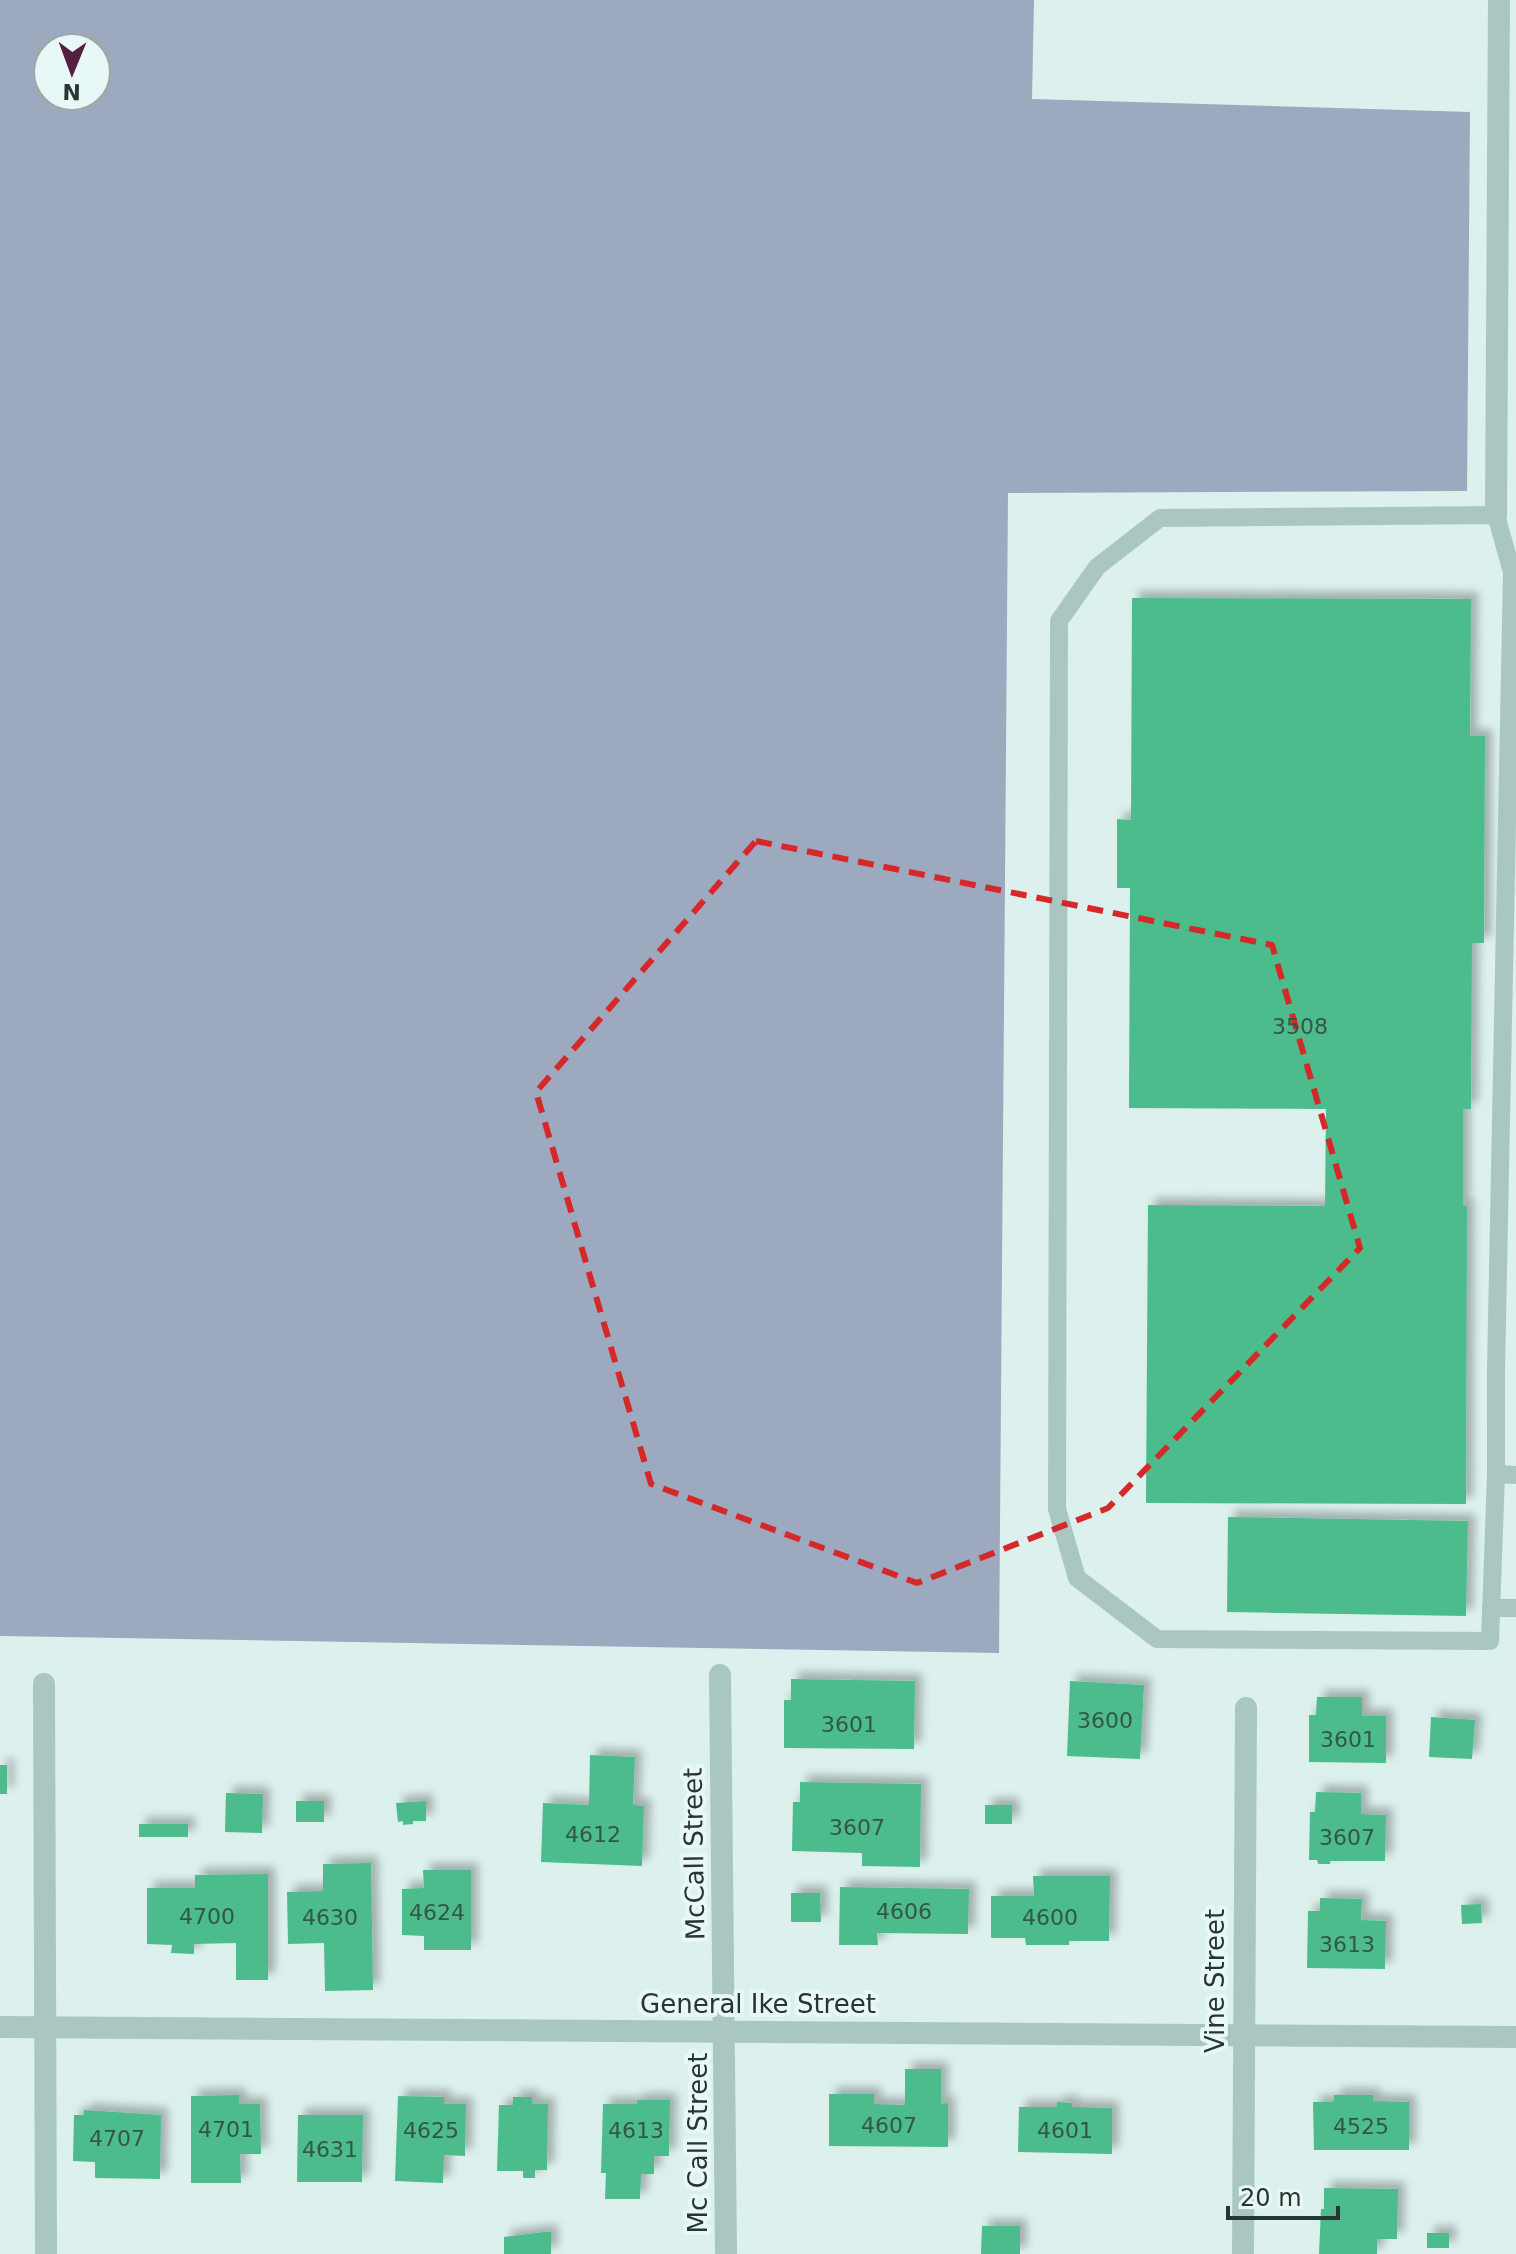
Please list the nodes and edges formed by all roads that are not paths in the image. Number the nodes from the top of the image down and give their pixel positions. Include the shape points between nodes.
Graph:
1 (1499, 0) edge
2 (1507, 56) edge
3 (1496, 515) junction
4 (1514, 572) edge
5 (1496, 1474) junction
6 (1516, 1475) edge
7 (1491, 1608) junction
8 (1516, 1608) edge
9 (720, 1675) dead end
10 (44, 1684) dead end
11 (1246, 1708) dead end
12 (0, 2027) edge
13 (46, 2027) junction
14 (725, 2032) junction
15 (1242, 2034) junction
16 (1516, 2037) edge
17 (46, 2254) edge
18 (726, 2254) edge
19 (1243, 2254) edge

1 - 2 street
2 - 3 street
3 - 4 lane
3 - 7 lane via 1160,518 1097,567 1059,621 1057,1509 1077,1578 1157,1639 1490,1641
4 - 5 lane
5 - 6 lane
5 - 7 lane
7 - 8 lane
9 - 14 street, McCall Street
10 - 13 street
11 - 15 street, Vine Street
12 - 13 street, General Ike Street
13 - 14 street, General Ike Street
13 - 17 street
14 - 15 street, General Ike Street
14 - 18 street, Mc Call Street
15 - 16 street, General Ike Street
15 - 19 street, Vine Street

